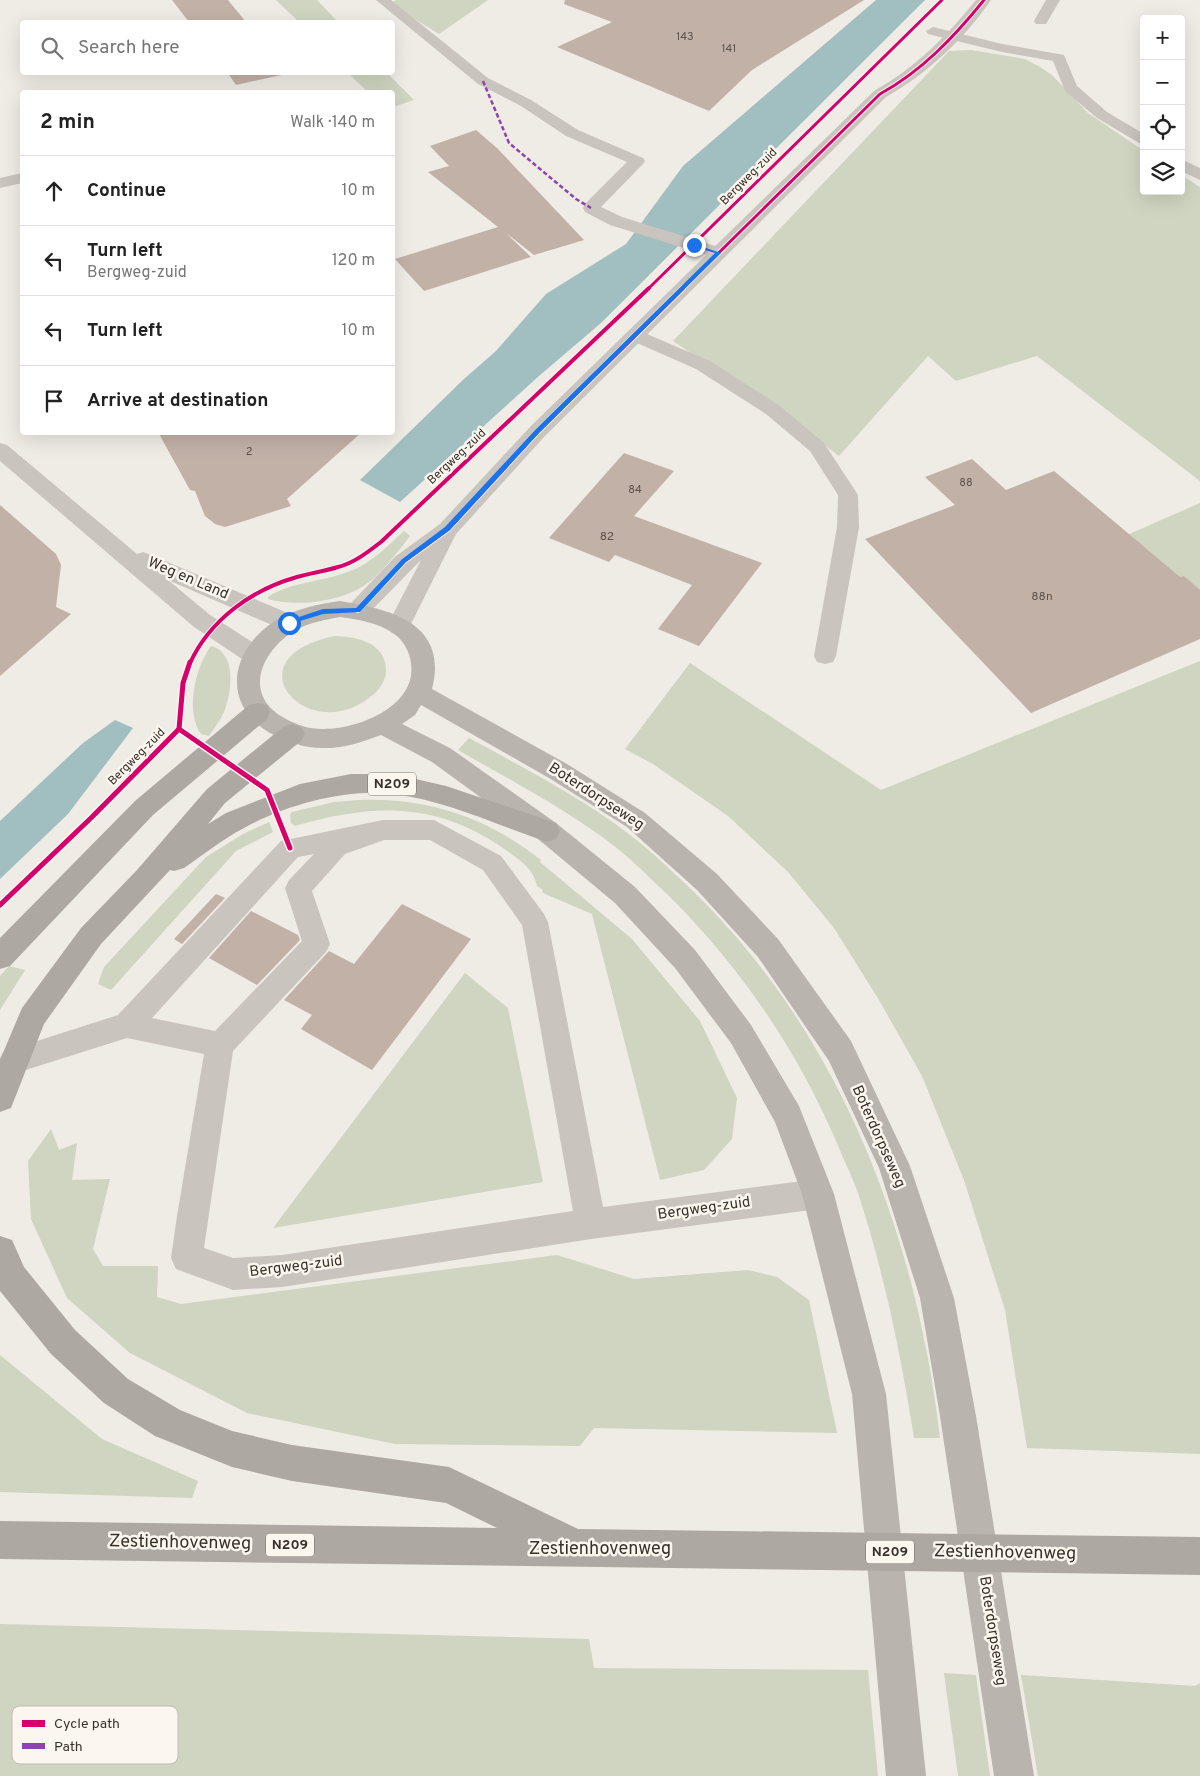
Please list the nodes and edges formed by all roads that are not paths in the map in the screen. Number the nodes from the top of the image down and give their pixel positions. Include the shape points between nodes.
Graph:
1 (383, 0) edge
2 (984, 0) edge
3 (1054, 0) edge
4 (947, 16) dead end
5 (1041, 21) dead end
6 (933, 31) junction
7 (953, 36) junction
8 (920, 44) dead end
9 (901, 62) dead end
10 (880, 94) junction
11 (1140, 139) edge
12 (1185, 166) edge
13 (1200, 175) edge
14 (20, 178) edge
15 (0, 183) edge
16 (719, 253) junction
17 (635, 335) junction
18 (0, 450) edge
19 (448, 529) junction
20 (114, 547) junction
21 (358, 610) junction
22 (289, 623) junction
23 (400, 624) junction
24 (254, 655) junction
25 (825, 656) dead end
26 (418, 692) junction
27 (258, 712) junction
28 (383, 725) junction
29 (292, 734) junction
30 (382, 830) junction
31 (548, 831) junction
32 (148, 878) junction
33 (0, 957) edge
34 (127, 1025) junction
35 (220, 1045) junction
36 (13, 1061) junction
37 (0, 1098) edge
38 (818, 1194) junction
39 (591, 1224) junction
40 (0, 1252) edge
41 (0, 1540) edge
42 (597, 1549) junction
43 (1183, 1556) edge
44 (906, 1776) edge
45 (1014, 1776) edge

1 - 16 lane via 483,81 526,103 572,133 637,161 591,208 616,221
2 - 7 street
3 - 5 lane
4 - 6 street
6 - 7 lane
6 - 8 street
7 - 10 street via 900,84
7 - 11 lane via 1059,58 1070,88 1102,115
9 - 10 street via 882,80
10 - 16 street
12 - 13 lane
14 - 15 lane
16 - 17 street
17 - 19 street via 538,431
17 - 25 lane via 704,365 773,410 817,447 848,495 848,527
18 - 20 street, Weg en Land
19 - 21 street via 404,561
19 - 23 street
20 - 22 street, Weg en Land
20 - 24 street, Weg en Land via 212,629
21 - 22 main road via 323,612
21 - 23 main road
22 - 24 main road
23 - 26 main road via 421,647 425,662
24 - 27 main road via 247,684
26 - 28 main road via 398,715
26 - 45 main road, Boterdorpseweg via 558,771 636,820 707,882 768,948 840,1051 894,1166 937,1298
27 - 29 main road via 278,728
27 - 33 main road via 144,808
28 - 29 main road via 361,734 338,738 314,739
28 - 31 main road via 441,754
29 - 32 main road, N209 via 216,796
30 - 34 lane via 290,848
30 - 35 lane via 336,847 298,888 316,944
30 - 39 lane via 434,830 492,863 535,922
31 - 32 main road, N209 via 446,796 394,784 351,784 309,791 235,820
31 - 38 main road via 625,895 684,959 741,1034 788,1116
32 - 36 main road, N209 via 90,936 32,1017
34 - 35 lane
34 - 36 lane
35 - 39 lane, Bergweg-zuid via 187,1258 233,1274 282,1271
36 - 37 main road, N209
38 - 39 lane, Bergweg-zuid
38 - 44 main road via 869,1394
40 - 42 main road, N209 via 12,1279 63,1342 116,1391 168,1423 232,1449 292,1463 449,1485
41 - 42 main road, Zestienhovenweg / N209
42 - 43 main road, Zestienhovenweg / N209

